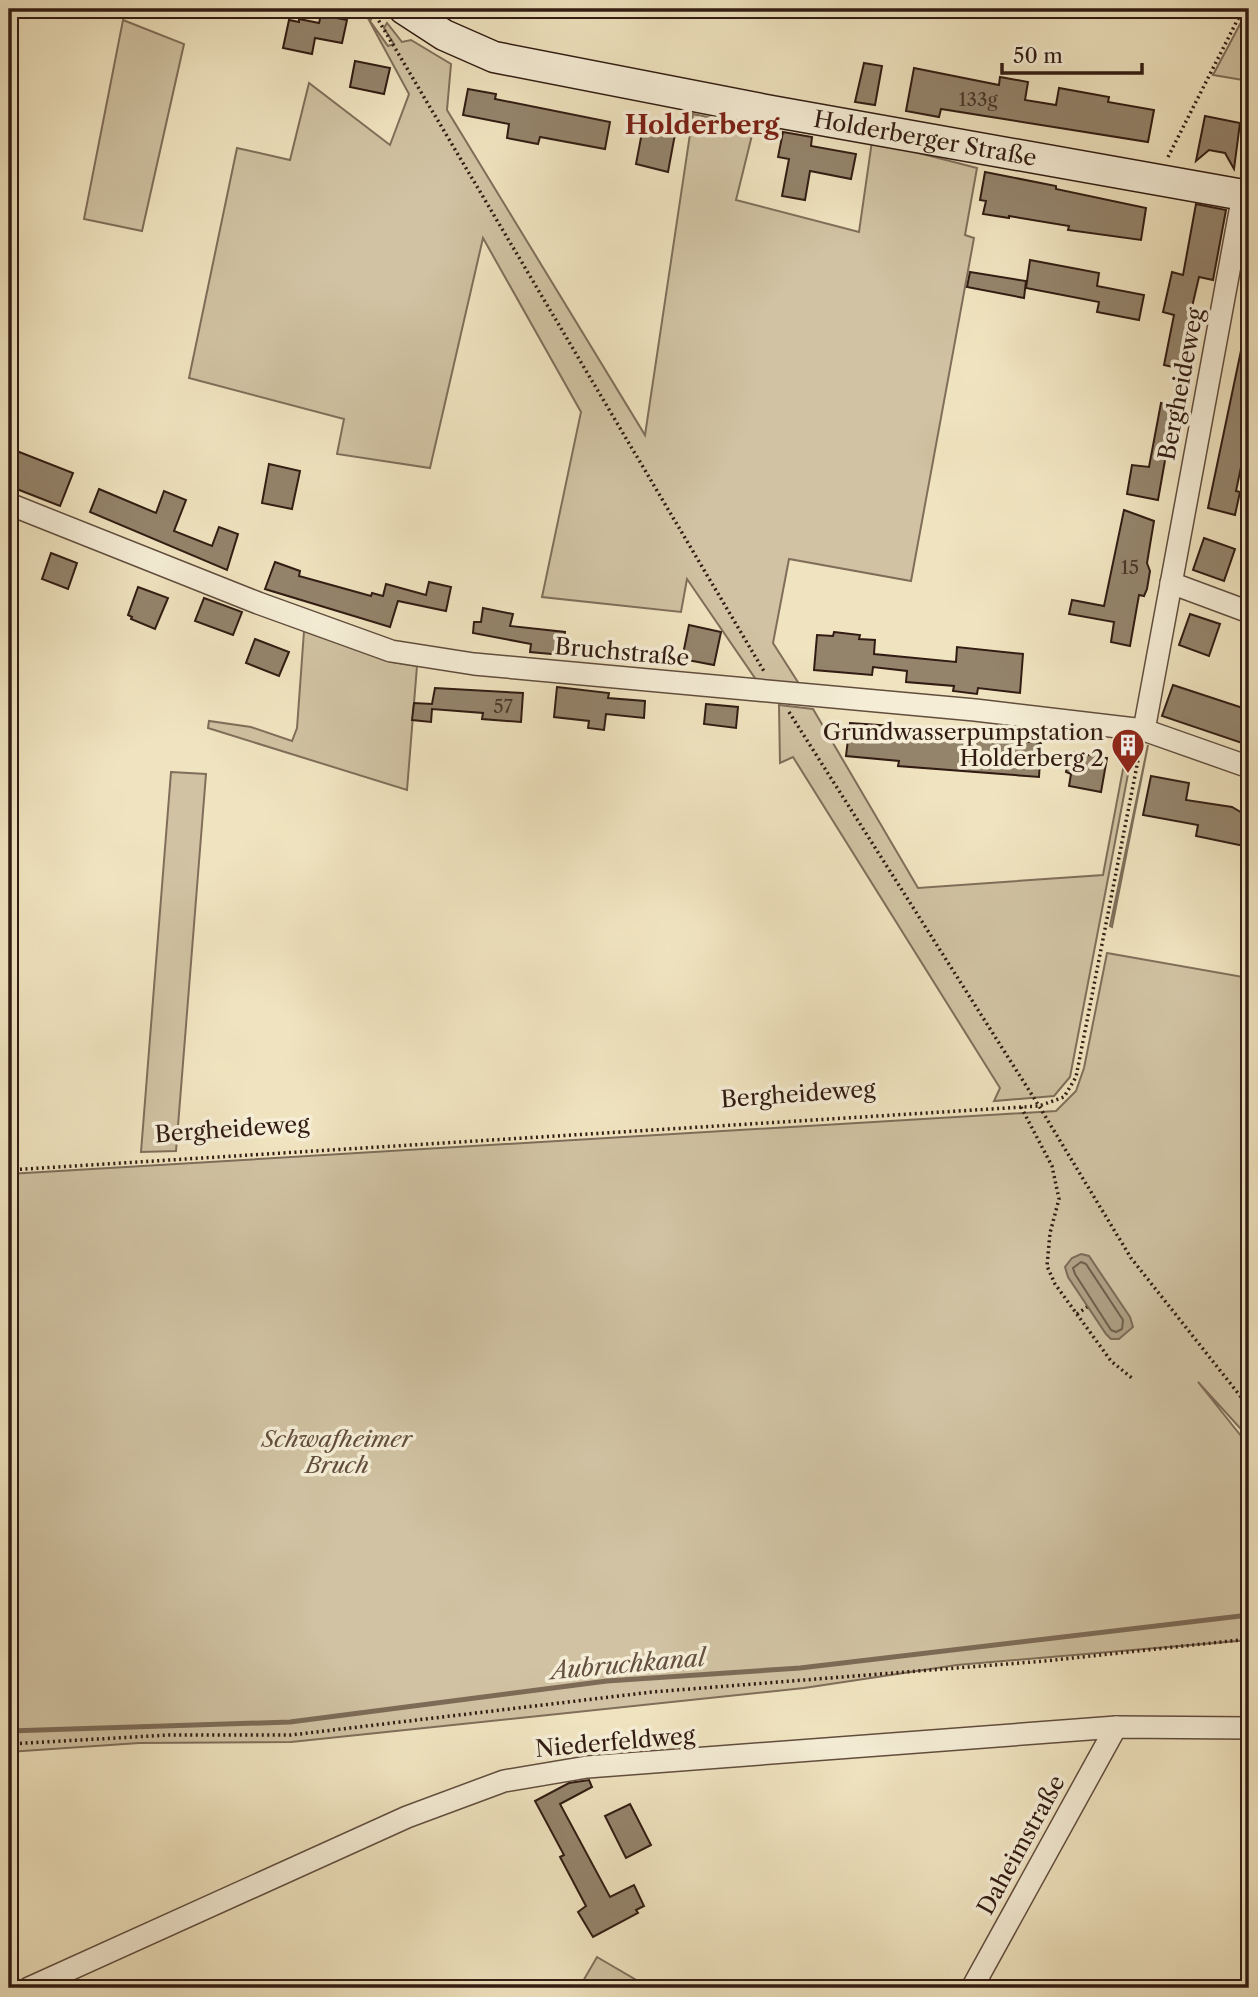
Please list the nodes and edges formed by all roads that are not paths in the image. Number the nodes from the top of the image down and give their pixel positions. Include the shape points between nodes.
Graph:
1 (392, 10) edge
2 (1246, 195) edge
3 (9, 504) edge
4 (1171, 583) junction
5 (1249, 612) edge
6 (1144, 730) junction
7 (1249, 767) edge
8 (1116, 1727) junction
9 (1249, 1728) edge
10 (29, 1988) edge
11 (972, 1988) edge

1 - 2 main road, Holderberger Straße via 494,57
2 - 4 street, Bergheideweg
3 - 6 street, Bruchstraße via 391,651 474,664
4 - 5 street
4 - 6 street, Bergheideweg
6 - 7 street, Bruchstraße
8 - 9 street, Niederfeldweg
8 - 10 street, Niederfeldweg via 587,1768 504,1780 407,1816
8 - 11 street, Daheimstraße

